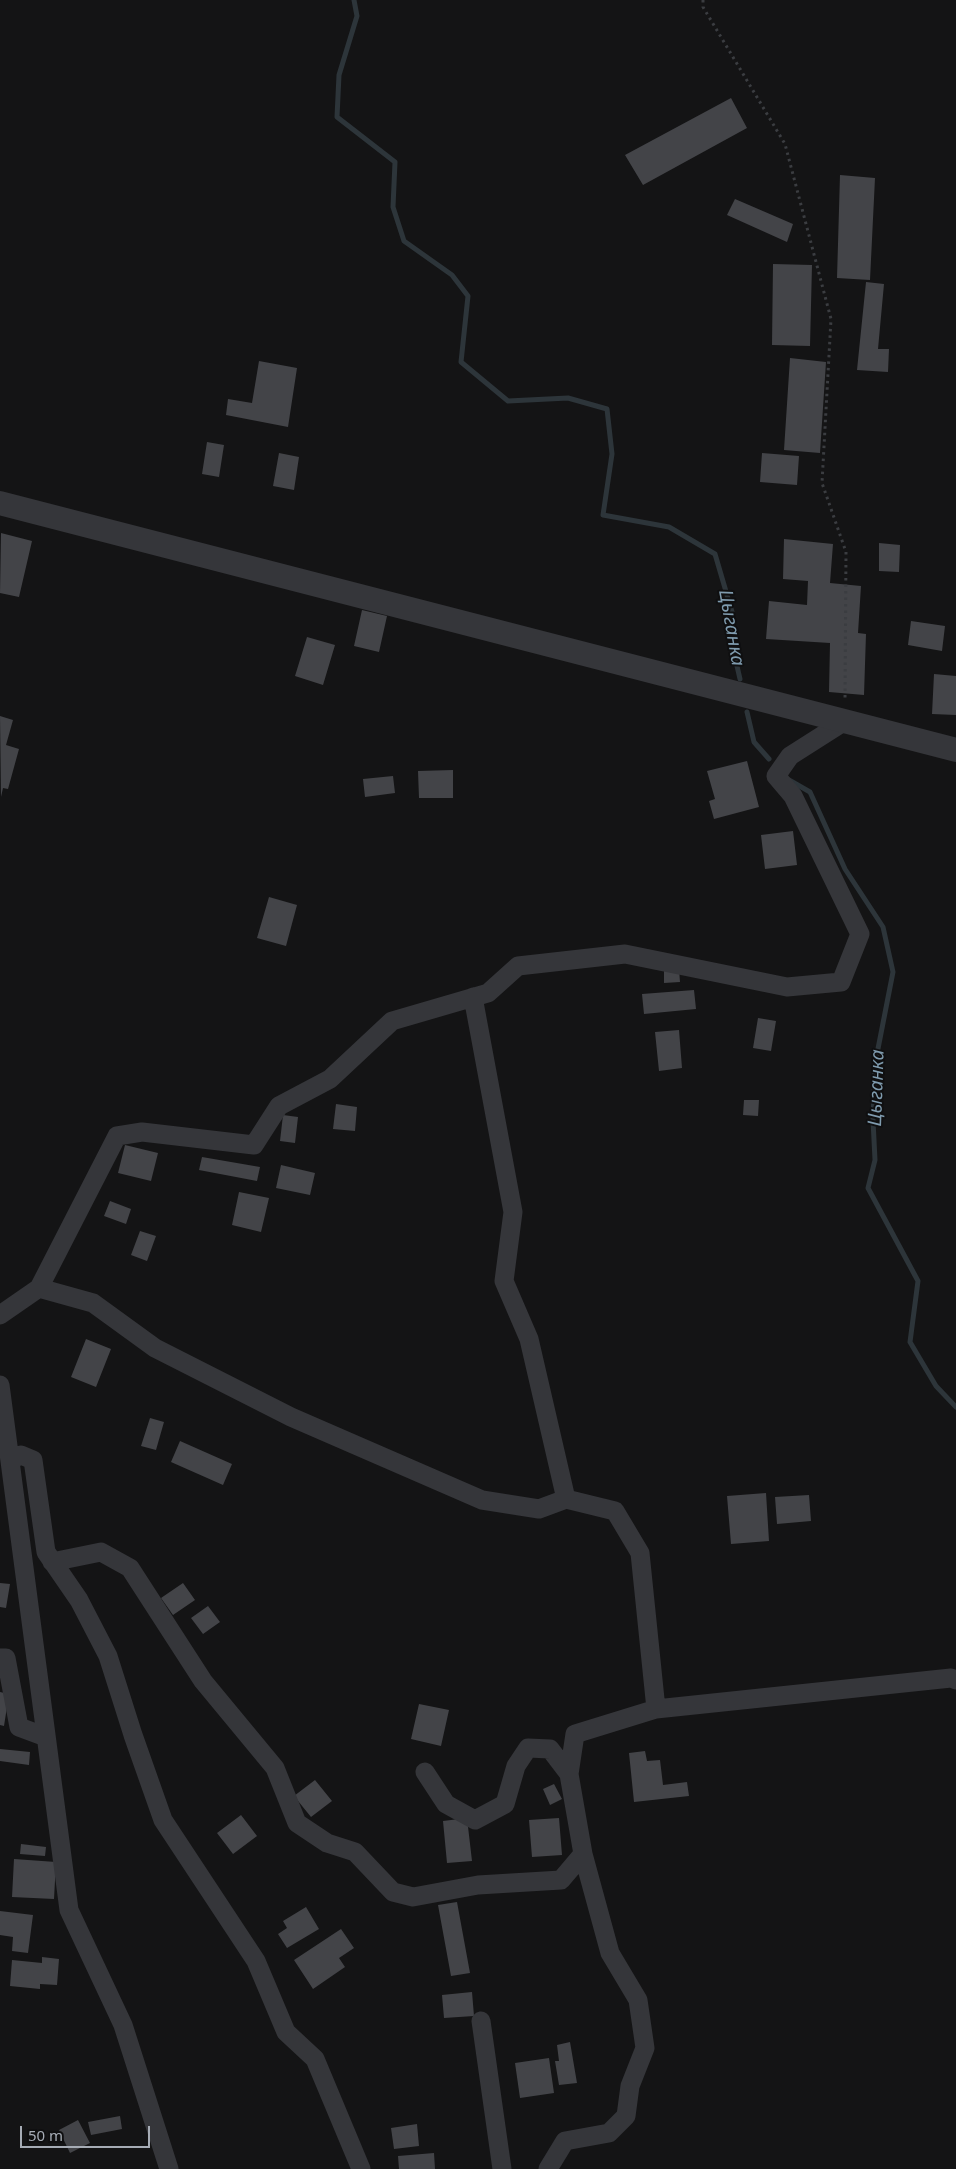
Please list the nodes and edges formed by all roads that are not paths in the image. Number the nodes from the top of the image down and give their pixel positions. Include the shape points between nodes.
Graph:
1 (0, 503) edge
2 (845, 721) junction
3 (956, 750) edge
4 (473, 997) junction
5 (39, 1288) junction
6 (0, 1315) edge
7 (0, 1385) edge
8 (7, 1472) edge
9 (566, 1500) junction
10 (52, 1562) junction
11 (0, 1658) edge
12 (956, 1680) edge
13 (656, 1709) junction
14 (46, 1737) junction
15 (425, 1772) dead end
16 (569, 1774) junction
17 (583, 1854) junction
18 (481, 2021) dead end
19 (169, 2169) edge
20 (360, 2169) edge
21 (502, 2169) edge
22 (548, 2169) edge

1 - 2 street
2 - 3 street
2 - 4 street via 790,756 776,776 792,796 860,934 841,982 787,987 625,954 518,966 488,993
4 - 5 street via 392,1021 330,1079 279,1106 254,1145 142,1132 117,1136
4 - 9 street via 513,1212 504,1281 529,1338
5 - 6 street
5 - 9 street via 94,1303 155,1348 292,1417 482,1500 539,1509
7 - 8 street
8 - 10 street via 21,1455 33,1460 46,1552
8 - 14 street
9 - 13 street via 615,1511 640,1553
10 - 17 street via 101,1552 130,1568 203,1681 275,1768 297,1823 327,1843 355,1852 393,1892 413,1897 478,1884 560,1880
10 - 20 street via 80,1600 108,1656 163,1820 256,1962 286,2032 315,2059
11 - 14 street via 6,1658 19,1726
12 - 13 street
13 - 16 street via 575,1734
14 - 19 street via 69,1910 123,2025
15 - 16 street via 446,1804 475,1820 505,1804 516,1766 528,1748 550,1749
16 - 17 street
17 - 22 street via 610,1953 638,2000 645,2048 630,2086 626,2116 609,2133 565,2141
18 - 21 street

